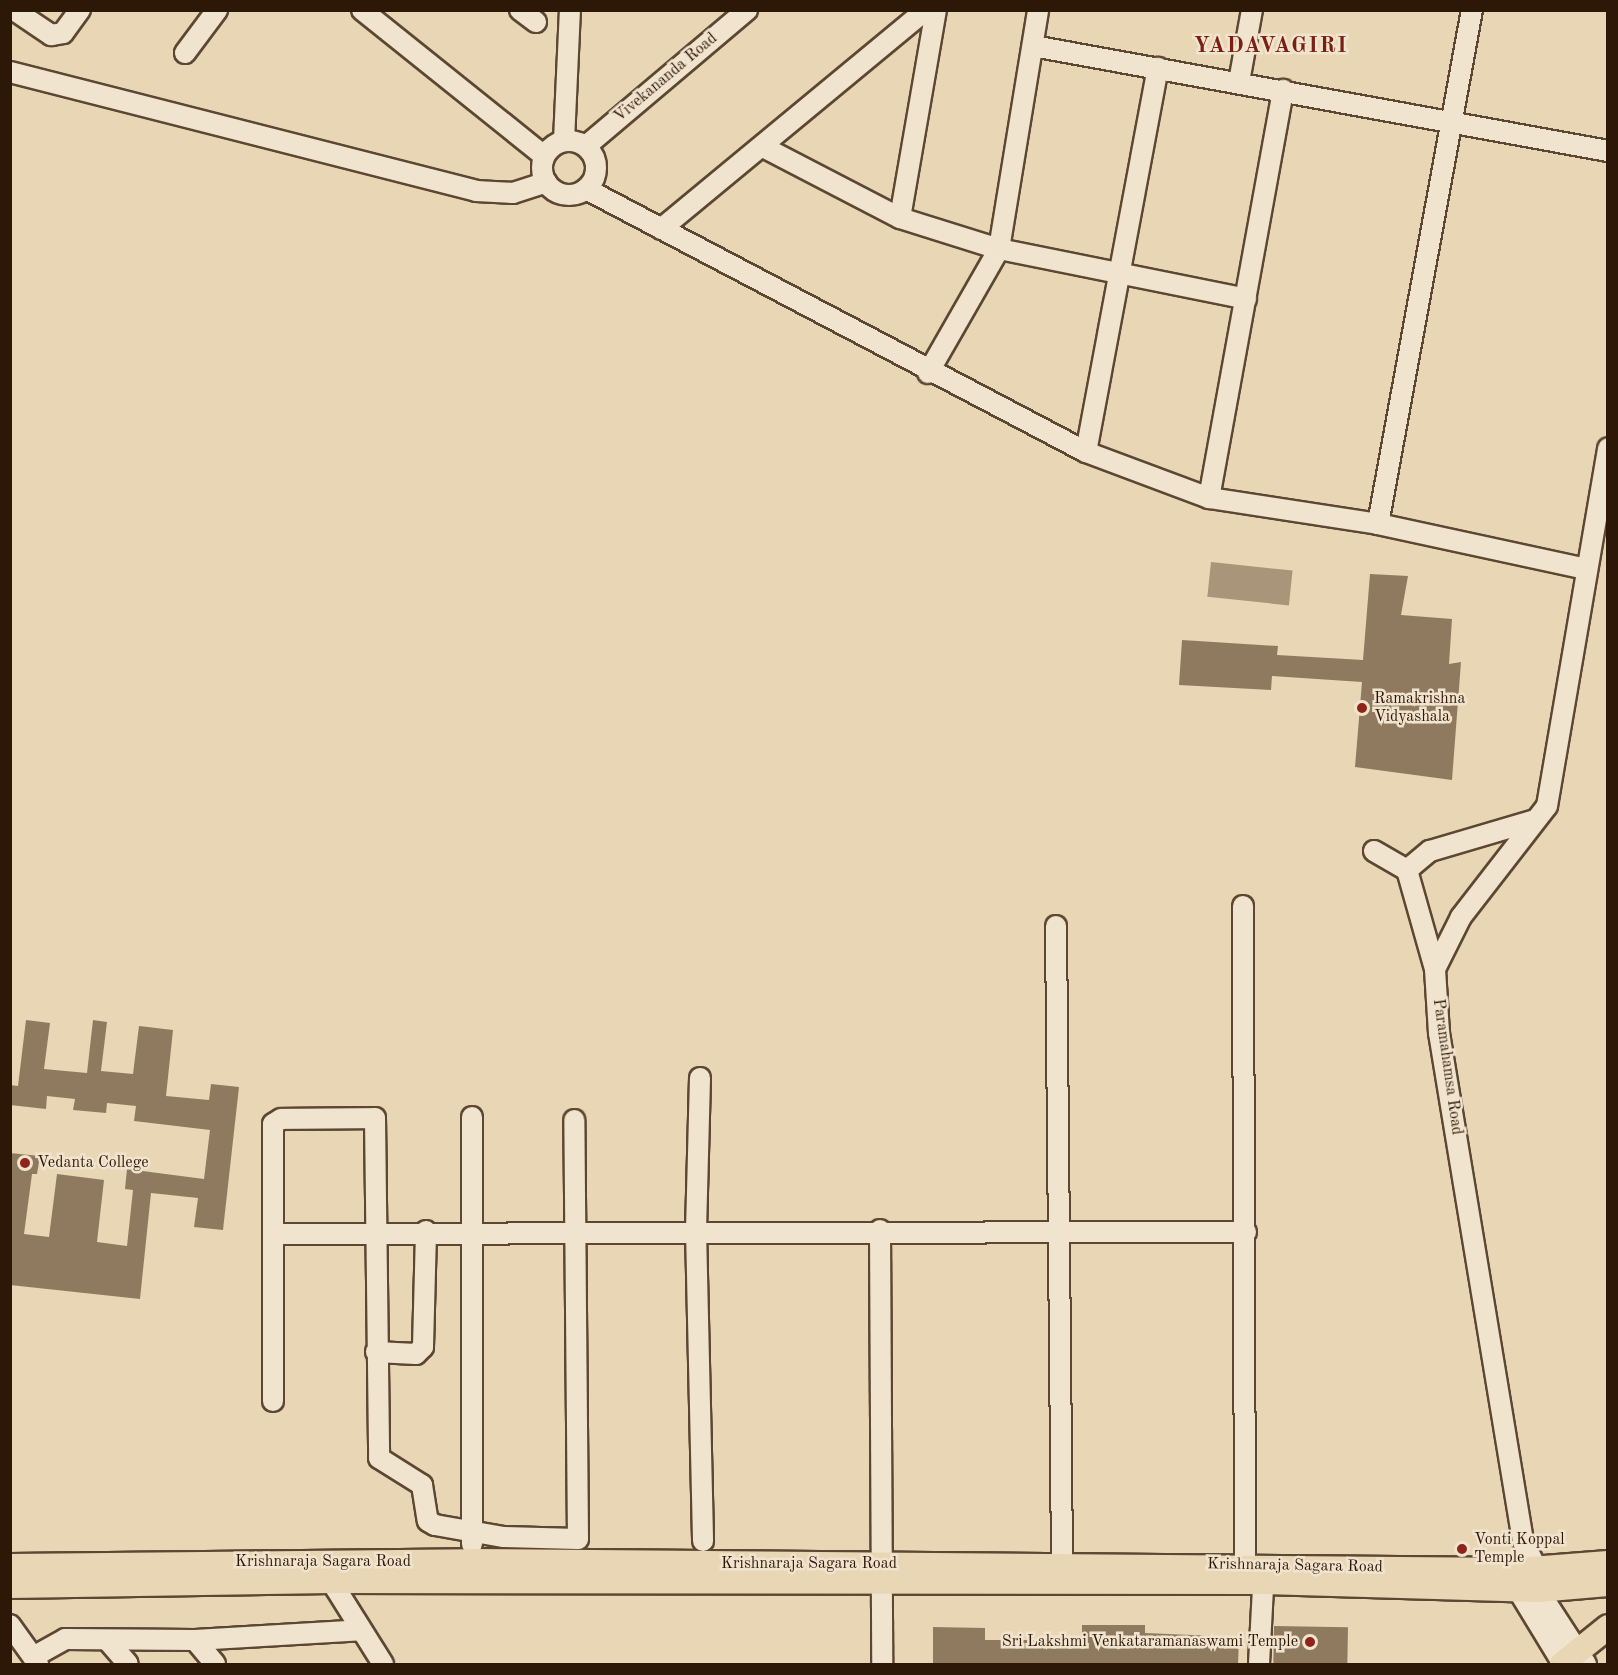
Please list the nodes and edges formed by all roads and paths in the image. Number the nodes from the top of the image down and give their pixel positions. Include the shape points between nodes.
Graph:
1 (14, 10) edge
2 (80, 10) edge
3 (217, 10) edge
4 (362, 10) edge
5 (570, 10) edge
6 (747, 10) edge
7 (926, 10) edge
8 (936, 10) edge
9 (1038, 10) edge
10 (1252, 10) edge
11 (1472, 10) edge
12 (1033, 46) junction
13 (185, 53) dead end
14 (1158, 68) junction
15 (10, 72) edge
16 (1239, 82) junction
17 (1283, 90) junction
18 (1452, 120) junction
19 (564, 141) junction
20 (586, 146) junction
21 (765, 148) junction
22 (1608, 151) edge
23 (544, 156) junction
24 (546, 182) junction
25 (586, 189) junction
26 (900, 218) junction
27 (661, 229) junction
28 (999, 249) junction
29 (1119, 274) junction
30 (1246, 299) junction
31 (928, 373) junction
32 (1608, 448) edge
33 (1086, 452) junction
34 (1209, 498) junction
35 (1378, 524) junction
36 (1586, 569) junction
37 (1535, 820) junction
38 (1374, 851) dead end
39 (1407, 870) junction
40 (1243, 906) dead end
41 (1056, 926) dead end
42 (1435, 969) junction
43 (700, 1078) dead end
44 (472, 1117) dead end
45 (574, 1120) dead end
46 (472, 1230) junction
47 (575, 1230) junction
48 (696, 1230) junction
49 (880, 1230) junction
50 (374, 1231) junction
51 (426, 1231) junction
52 (1058, 1231) junction
53 (1246, 1232) junction
54 (274, 1234) junction
55 (376, 1352) junction
56 (273, 1401) dead end
57 (472, 1533) junction
58 (703, 1541) dead end
59 (472, 1562) junction
60 (1608, 1563) edge
61 (10, 1566) edge
62 (1062, 1567) junction
63 (1257, 1571) junction
64 (883, 1574) junction
65 (1527, 1580) junction
66 (331, 1581) junction
67 (1608, 1584) edge
68 (10, 1586) edge
69 (10, 1624) edge
70 (1608, 1627) edge
71 (361, 1630) junction
72 (195, 1640) junction
73 (108, 1641) junction
74 (36, 1661) edge
75 (1570, 1662) edge
76 (128, 1665) edge
77 (215, 1665) edge
78 (383, 1665) edge
79 (882, 1665) edge
80 (1259, 1665) edge

1 - 2 street via 51,35 63,33
3 - 13 street
4 - 23 street
5 - 19 street
6 - 20 street, Vivekananda Road
7 - 21 street
8 - 26 street
9 - 12 street
10 - 16 street
11 - 18 street
12 - 14 street
12 - 28 street
14 - 16 street
14 - 29 street
15 - 24 street via 476,191 513,192
16 - 17 street
17 - 18 street
17 - 30 street
18 - 22 street
18 - 35 street
19 - 20 street
19 - 23 street
20 - 25 street via 596,167
21 - 26 street
21 - 27 street
23 - 24 street
24 - 25 street via 564,195
25 - 27 street
26 - 28 street
27 - 31 street
28 - 29 street
28 - 31 street
29 - 30 street
29 - 33 street
30 - 34 street
31 - 33 street
32 - 36 street
33 - 34 street
34 - 35 street
35 - 36 street
36 - 37 street via 1547,806
37 - 39 street via 1430,851
37 - 42 street via 1461,917
38 - 39 street
39 - 42 street, Paramahamsa Road
40 - 53 street
41 - 52 street
42 - 65 street, Paramahamsa Road via 1439,1033
43 - 48 street
44 - 46 street
45 - 47 street
46 - 47 street
46 - 51 street
46 - 57 street
47 - 48 street
47 - 57 street via 578,1539
48 - 49 street
48 - 58 street
49 - 52 street
49 - 64 street
50 - 51 street
50 - 54 street
50 - 54 street via 375,1118 281,1119 269,1135
50 - 55 street
51 - 55 street via 423,1347 417,1354
52 - 53 street
52 - 62 street
53 - 63 street
54 - 56 street
55 - 57 street via 380,1458 422,1485 428,1521
57 - 59 street
59 - 61 main road, Krishnaraja Sagara Road
59 - 64 main road, Krishnaraja Sagara Road
60 - 65 main road, Krishnaraja Sagara Road
62 - 63 main road, Krishnaraja Sagara Road
62 - 64 main road, Krishnaraja Sagara Road
63 - 64 main road, Krishnaraja Sagara Road
63 - 65 main road, Krishnaraja Sagara Road
63 - 80 street
64 - 66 main road, Krishnaraja Sagara Road
64 - 79 street
65 - 67 main road, Krishnaraja Sagara Road
65 - 75 street
66 - 68 main road, Krishnaraja Sagara Road
66 - 71 street
69 - 74 street
70 - 75 main road
71 - 72 street
71 - 78 street
72 - 73 street
72 - 77 street
73 - 74 street via 65,1640
73 - 76 street

